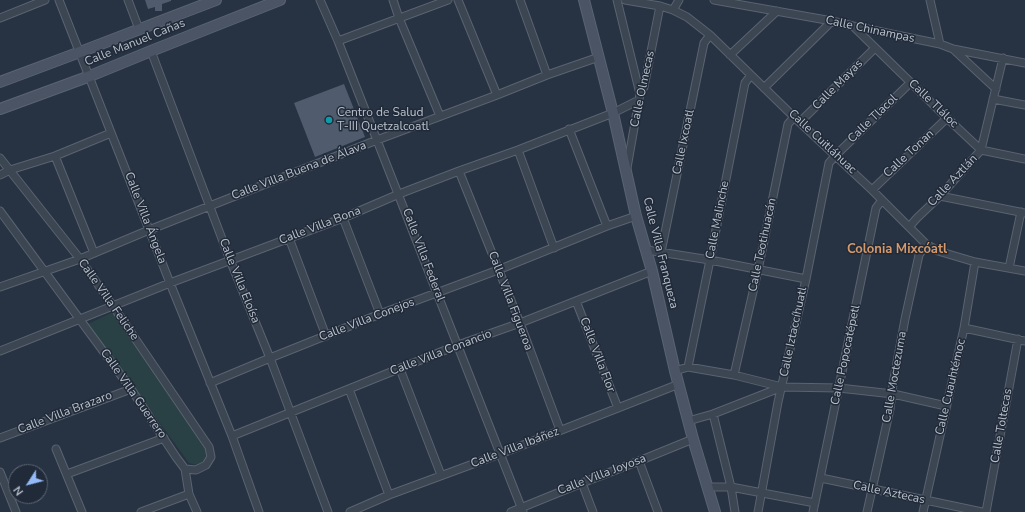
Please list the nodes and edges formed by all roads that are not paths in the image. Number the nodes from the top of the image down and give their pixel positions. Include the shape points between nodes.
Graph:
1 (45, 0) edge
2 (60, 0) edge
3 (128, 0) edge
4 (216, 0) edge
5 (280, 0) edge
6 (320, 0) edge
7 (392, 0) edge
8 (448, 0) edge
9 (458, 0) edge
10 (520, 0) edge
11 (584, 0) edge
12 (617, 0) edge
13 (625, 0) edge
14 (679, 0) edge
15 (714, 0) edge
16 (930, 0) edge
17 (660, 6) junction
18 (674, 10) junction
19 (777, 11) junction
20 (0, 18) edge
21 (399, 18) junction
22 (832, 21) junction
23 (853, 26) junction
24 (140, 30) junction
25 (710, 35) junction
26 (338, 41) junction
27 (940, 44) junction
28 (875, 48) junction
29 (953, 49) junction
30 (150, 51) junction
31 (80, 52) junction
32 (730, 55) junction
33 (598, 57) junction
34 (1003, 58) junction
35 (1025, 63) edge
36 (547, 75) junction
37 (751, 75) junction
38 (90, 76) junction
39 (0, 82) edge
40 (910, 83) junction
41 (764, 88) junction
42 (996, 89) junction
43 (497, 95) junction
44 (640, 97) junction
45 (993, 99) junction
46 (1025, 105) edge
47 (0, 109) edge
48 (613, 113) junction
49 (440, 116) junction
50 (794, 117) junction
51 (947, 118) junction
52 (800, 122) junction
53 (569, 129) junction
54 (111, 133) junction
55 (378, 140) junction
56 (518, 150) junction
57 (982, 150) junction
58 (836, 155) junction
59 (54, 156) junction
60 (0, 158) edge
61 (1025, 159) edge
62 (10, 170) junction
63 (459, 171) junction
64 (626, 171) junction
65 (0, 175) edge
66 (872, 190) junction
67 (399, 194) junction
68 (940, 196) junction
69 (882, 200) junction
70 (210, 206) junction
71 (0, 211) edge
72 (1023, 213) edge
73 (636, 216) junction
74 (343, 218) junction
75 (607, 226) junction
76 (909, 227) junction
77 (149, 230) junction
78 (288, 238) junction
79 (926, 244) junction
80 (554, 248) junction
81 (647, 250) junction
82 (661, 252) junction
83 (94, 253) junction
84 (80, 259) junction
85 (230, 260) junction
86 (710, 260) junction
87 (976, 262) junction
88 (1009, 268) junction
89 (498, 270) junction
90 (758, 270) junction
91 (1025, 270) edge
92 (652, 271) junction
93 (45, 272) junction
94 (806, 280) junction
95 (170, 283) junction
96 (0, 287) edge
97 (438, 292) junction
98 (576, 301) junction
99 (113, 306) junction
100 (380, 314) junction
101 (80, 319) junction
102 (520, 323) junction
103 (964, 328) junction
104 (326, 336) junction
105 (1022, 340) edge
106 (458, 345) junction
107 (0, 351) edge
108 (270, 358) junction
109 (688, 367) junction
110 (400, 369) junction
111 (675, 371) junction
112 (734, 375) junction
113 (210, 383) junction
114 (679, 384) junction
115 (782, 387) junction
116 (839, 388) junction
117 (131, 389) junction
118 (349, 389) junction
119 (892, 394) junction
120 (946, 406) junction
121 (618, 408) junction
122 (290, 413) junction
123 (713, 414) junction
124 (688, 421) junction
125 (560, 430) junction
126 (232, 436) junction
127 (0, 438) edge
128 (164, 438) junction
129 (693, 439) junction
130 (56, 449) dead end
131 (500, 454) junction
132 (639, 461) junction
133 (185, 469) junction
134 (0, 472) edge
135 (67, 474) junction
136 (441, 475) junction
137 (821, 478) junction
138 (582, 482) junction
139 (708, 487) junction
140 (731, 487) junction
141 (872, 488) junction
142 (762, 493) junction
143 (189, 494) junction
144 (389, 495) junction
145 (926, 501) junction
146 (815, 503) junction
147 (522, 510) edge
148 (16, 512) edge
149 (82, 512) edge
150 (141, 512) edge
151 (197, 512) edge
152 (259, 512) edge
153 (328, 512) edge
154 (350, 512) edge
155 (511, 512) edge
156 (594, 512) edge
157 (658, 512) edge
158 (715, 512) edge
159 (735, 512) edge
160 (758, 512) edge
161 (813, 512) edge
162 (867, 512) edge
163 (923, 512) edge
164 (982, 512) edge
165 (986, 512) edge

1 - 20 street
2 - 31 street, Calle Villa Ángela
3 - 24 street
4 - 24 street, Calle Manuel Cañas
5 - 30 street, Calle Manuel Cañas
6 - 26 street, Calle Villa Federal
7 - 21 street
8 - 21 street
9 - 43 street
10 - 36 street
11 - 33 street, Calle Villa Franqueza
12 - 44 street
13 - 17 street, Calle Cuitláhuac
14 - 18 street
15 - 19 street, Calle Chinampas
16 - 27 street
17 - 18 street, Calle Cuitláhuac
17 - 44 street, Calle Olmecas
18 - 25 street, Calle Cuitláhuac
19 - 22 street, Calle Chinampas
19 - 32 street
21 - 26 street
21 - 49 street
22 - 23 street, Calle Chinampas
22 - 41 street
23 - 27 street, Calle Chinampas
23 - 28 street, Calle Tláloc
24 - 31 street, Calle Manuel Cañas
25 - 32 street, Calle Cuitláhuac
25 - 82 street, Calle Ixcoatl via 704,43
26 - 55 street, Calle Villa Federal
27 - 29 street, Calle Chinampas
28 - 40 street, Calle Tláloc
28 - 52 street, Calle Mayas
29 - 34 street, Calle Chinampas
29 - 42 street
30 - 38 street, Calle Manuel Cañas
30 - 70 street, Calle Villa Eloísa
31 - 38 street, Calle Villa Ángela
31 - 39 street, Calle Manuel Cañas
32 - 37 street, Calle Cuitláhuac
33 - 36 street, Calle Villa Buena de Álava
33 - 48 street, Calle Villa Franqueza
34 - 35 street, Calle Chinampas
34 - 42 street, Calle Aztlán
36 - 43 street, Calle Villa Buena de Álava
37 - 41 street, Calle Cuitláhuac
37 - 86 street, Calle Malinche via 745,82
38 - 47 street, Calle Manuel Cañas
38 - 54 street, Calle Villa Ángela
40 - 51 street, Calle Tláloc
40 - 58 street, Calle Tlacol
41 - 50 street, Calle Cuitláhuac
42 - 45 street, Calle Aztlán
43 - 49 street, Calle Villa Buena de Álava
44 - 48 street, Calle Villa Bona
44 - 64 street, Calle Olmecas
45 - 46 street
45 - 57 street, Calle Aztlán
48 - 53 street, Calle Villa Bona
48 - 64 street, Calle Villa Franqueza
49 - 55 street, Calle Villa Buena de Álava
50 - 52 street, Calle Cuitláhuac
50 - 90 street, Calle Teotihuacán via 788,124
51 - 57 street, Calle Tláloc
51 - 66 street, Calle Tonan
52 - 58 street, Calle Cuitláhuac
53 - 56 street, Calle Villa Bona
53 - 75 street
54 - 59 street
54 - 77 street, Calle Villa Ángela
55 - 67 street, Calle Villa Federal
55 - 70 street, Calle Villa Buena de Álava
56 - 63 street, Calle Villa Bona
56 - 80 street
57 - 61 street
57 - 68 street, Calle Aztlán
58 - 66 street, Calle Cuitláhuac
58 - 94 street, Calle Iztaccíhuatl via 829,163
59 - 62 street
59 - 83 street
60 - 62 street, Calle Villa Feliche
62 - 65 street
62 - 84 street, Calle Villa Feliche
63 - 67 street, Calle Villa Bona
63 - 89 street, Calle Villa Figueroa
64 - 73 street, Calle Villa Franqueza
66 - 69 street, Calle Cuitláhuac
67 - 74 street, Calle Villa Bona
67 - 97 street, Calle Villa Federal
68 - 72 street
68 - 76 street, Calle Aztlán
69 - 76 street, Calle Cuitláhuac
69 - 116 street, Calle Popocatépetl via 876,208
70 - 77 street, Calle Villa Buena de Álava
70 - 85 street, Calle Villa Eloísa
71 - 93 street
72 - 88 street
73 - 75 street, Calle Villa Conejos
73 - 81 street, Calle Villa Franqueza
74 - 78 street, Calle Villa Bona
74 - 100 street
75 - 80 street, Calle Villa Conejos
76 - 79 street, Calle Cuitláhuac
77 - 83 street, Calle Villa Buena de Álava
77 - 95 street, Calle Villa Ángela
78 - 85 street, Calle Villa Bona
78 - 104 street
79 - 87 street, Calle Cuitláhuac via 938,251
79 - 119 street, Calle Moctezuma via 919,255
80 - 89 street, Calle Villa Conejos
81 - 82 street
81 - 92 street, Calle Villa Franqueza
82 - 86 street
83 - 84 street, Calle Villa Buena de Álava
84 - 93 street, Calle Villa Buena de Álava
84 - 99 street, Calle Villa Feliche
85 - 95 street, Calle Villa Bona
85 - 108 street, Calle Villa Eloísa
86 - 90 street
86 - 109 street, Calle Malinche
87 - 88 street, Calle Cuitláhuac
87 - 103 street, Calle Cuauhtémoc
88 - 91 street, Calle Cuitláhuac
89 - 97 street, Calle Villa Conejos
89 - 102 street, Calle Villa Figueroa
90 - 94 street
90 - 112 street, Calle Teotihuacán
92 - 98 street, Calle Villa Conancio
92 - 111 street, Calle Villa Franqueza
93 - 96 street, Calle Villa Buena de Álava
93 - 101 street
94 - 115 street, Calle Iztaccíhuatl
95 - 99 street, Calle Villa Bona
95 - 113 street, Calle Villa Ángela
97 - 100 street, Calle Villa Conejos
97 - 106 street, Calle Villa Federal
98 - 102 street, Calle Villa Conancio
98 - 121 street, Calle Villa Flor
99 - 101 street, Calle Villa Bona
99 - 133 street, Calle Villa Feliche via 209,447 211,456 206,465 196,470
100 - 104 street, Calle Villa Conejos
101 - 107 street, Calle Villa Bona
101 - 117 street, Calle Villa Guerrero
102 - 106 street, Calle Villa Conancio
102 - 125 street, Calle Villa Figueroa
103 - 105 street
103 - 120 street, Calle Cuauhtémoc
104 - 108 street, Calle Villa Conejos
105 - 165 street, Calle Toltecas
106 - 110 street, Calle Villa Conancio
106 - 131 street, Calle Villa Federal
108 - 113 street, Calle Villa Conejos
108 - 122 street, Calle Villa Eloísa
109 - 111 street
109 - 112 street
110 - 118 street, Calle Villa Conancio
110 - 136 street
111 - 114 street, Calle Villa Franqueza
112 - 115 street
113 - 126 street, Calle Villa Ángela
114 - 121 street, Calle Villa Ibáñez
114 - 124 street, Calle Villa Franqueza
115 - 116 street
115 - 123 street
115 - 142 street, Calle Iztaccíhuatl
116 - 119 street
116 - 137 street, Calle Popocatépetl
117 - 127 street, Calle Villa Brazaro
117 - 128 street, Calle Villa Guerrero
118 - 122 street, Calle Villa Conancio
118 - 144 street
119 - 120 street
119 - 141 street, Calle Moctezuma
120 - 145 street, Calle Cuauhtémoc
121 - 125 street, Calle Villa Ibáñez
122 - 126 street, Calle Villa Conancio
122 - 153 street, Calle Villa Eloísa
123 - 124 street
123 - 140 street
124 - 129 street, Calle Villa Franqueza
125 - 131 street, Calle Villa Ibáñez
126 - 152 street
128 - 133 street, Calle Villa Guerrero
128 - 135 street
129 - 132 street, Calle Villa Joyosa
129 - 139 street, Calle Villa Franqueza
130 - 135 street
131 - 136 street, Calle Villa Ibáñez
131 - 147 street, Calle Villa Federal
132 - 138 street, Calle Villa Joyosa
132 - 157 street
133 - 143 street
134 - 148 street
135 - 149 street
136 - 144 street, Calle Villa Ibáñez
137 - 141 street, Calle Aztecas
137 - 146 street, Calle Popocatépetl
138 - 147 street, Calle Villa Joyosa
138 - 156 street
139 - 140 street
139 - 158 street, Calle Villa Franqueza
140 - 142 street
140 - 159 street
141 - 145 street, Calle Aztecas
141 - 162 street, Calle Moctezuma
142 - 146 street
142 - 160 street, Calle Iztaccíhuatl
143 - 150 street
143 - 151 street
144 - 154 street, Calle Villa Ibáñez
145 - 163 street, Calle Cuauhtémoc
145 - 164 street, Calle Aztecas
146 - 161 street, Calle Popocatépetl
147 - 155 street, Calle Villa Joyosa

